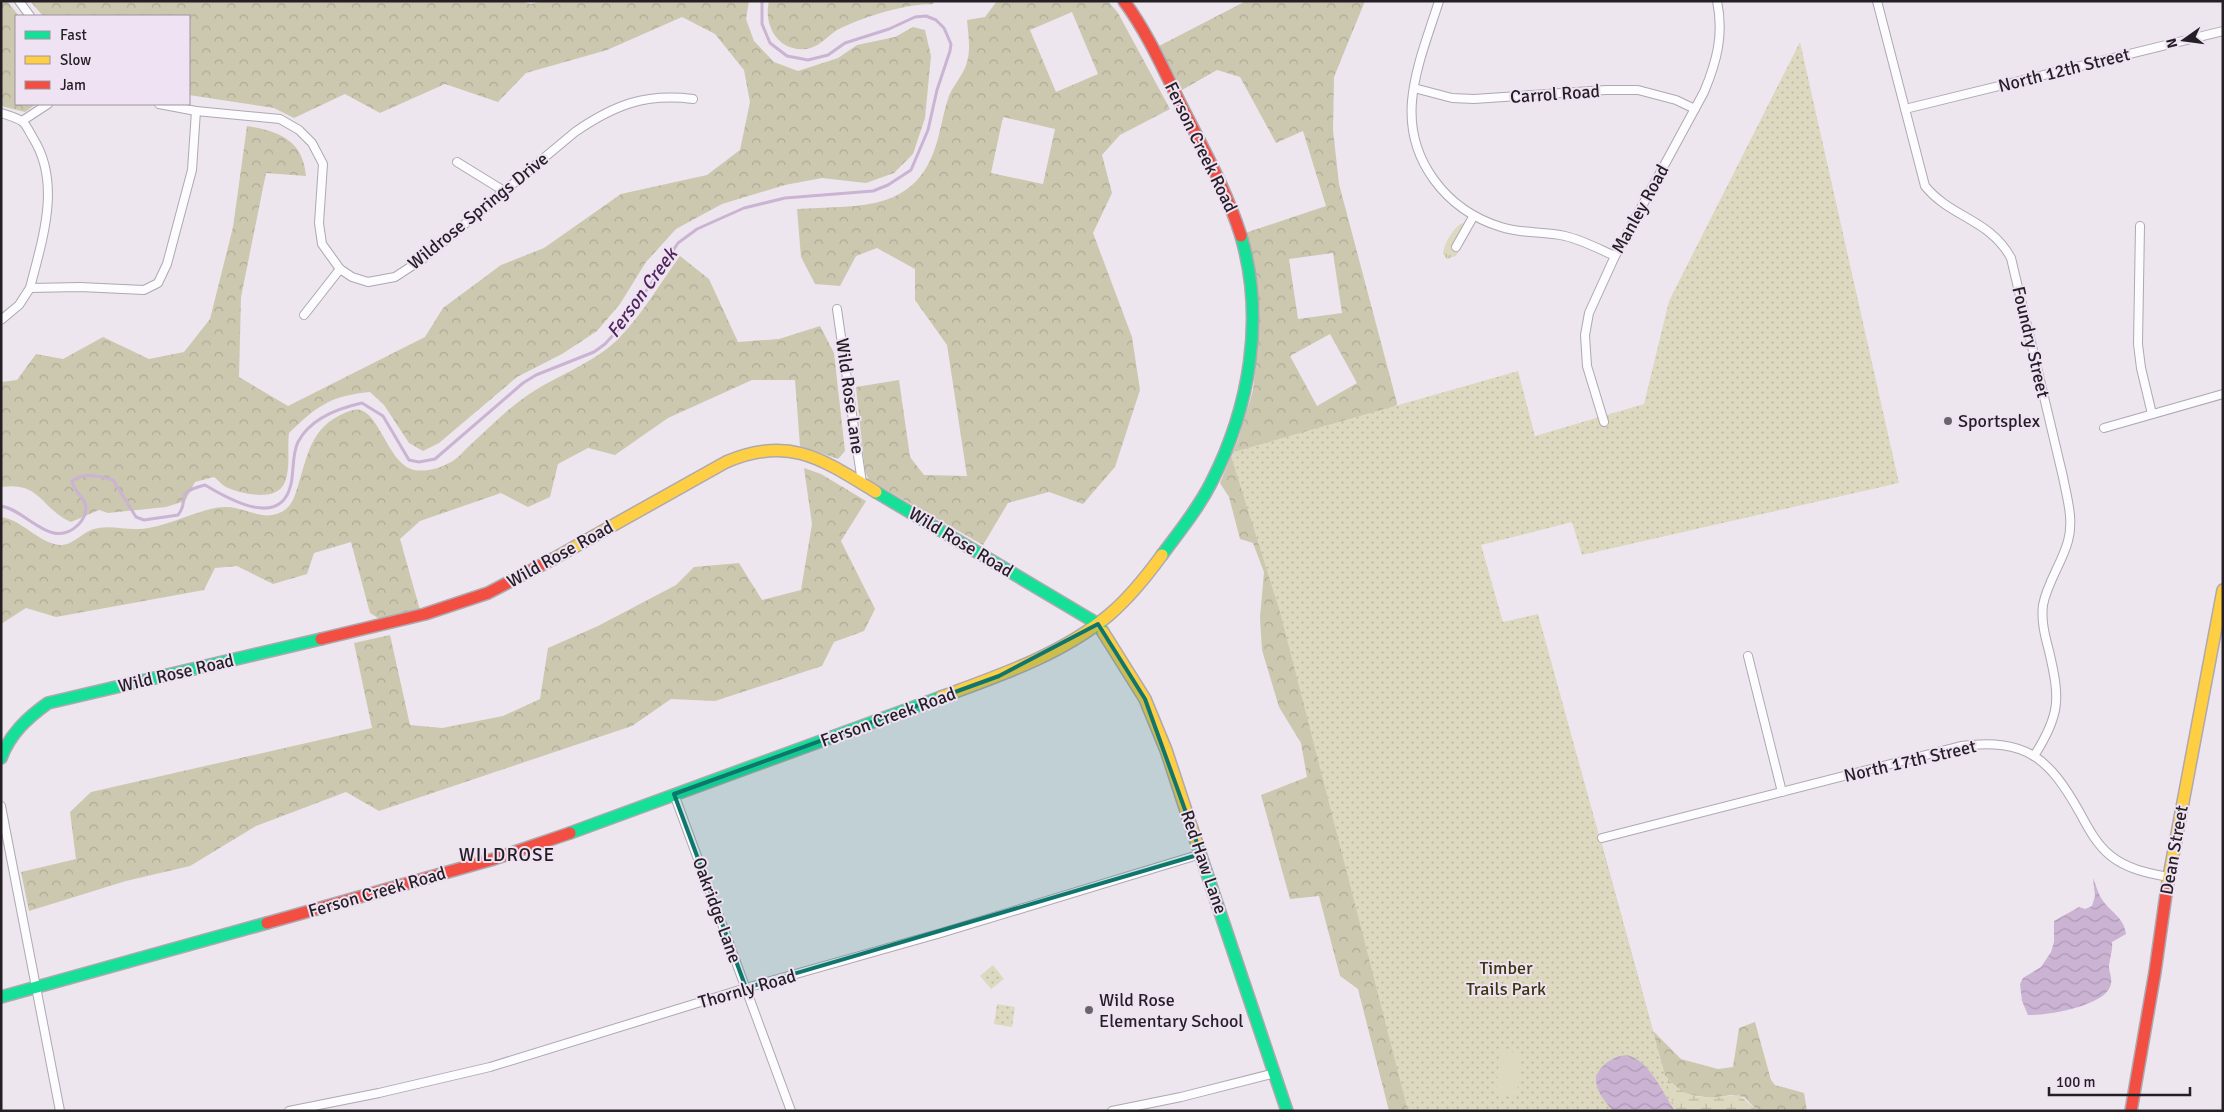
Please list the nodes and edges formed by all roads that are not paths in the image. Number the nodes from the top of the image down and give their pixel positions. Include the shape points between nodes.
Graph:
1 (19, 1) edge
2 (1124, 1) edge
3 (1439, 1) edge
4 (1717, 1) edge
5 (1877, 1) edge
6 (29, 15) edge
7 (2223, 31) edge
8 (1414, 88) junction
9 (692, 99) dead end
10 (47, 105) edge
11 (164, 105) edge
12 (1695, 109) junction
13 (1905, 110) junction
14 (196, 112) junction
15 (1, 113) edge
16 (22, 122) junction
17 (457, 162) dead end
18 (504, 191) junction
19 (1474, 216) junction
20 (2140, 226) dead end
21 (1456, 246) dead end
22 (1615, 256) junction
23 (340, 269) junction
24 (30, 288) junction
25 (837, 309) dead end
26 (304, 315) dead end
27 (1, 320) edge
28 (2223, 394) edge
29 (2152, 414) junction
30 (1604, 422) dead end
31 (2104, 428) dead end
32 (862, 484) junction
33 (2223, 590) edge
34 (1098, 624) junction
35 (1748, 656) dead end
36 (2034, 756) junction
37 (1, 758) edge
38 (1782, 792) junction
39 (674, 794) junction
40 (1, 806) edge
41 (1602, 838) dead end
42 (1201, 854) junction
43 (2168, 878) junction
44 (36, 987) junction
45 (746, 988) junction
46 (1, 997) edge
47 (1275, 1073) junction
48 (60, 1111) edge
49 (289, 1111) edge
50 (791, 1111) edge
51 (1112, 1111) edge
52 (1287, 1111) edge
53 (2131, 1111) edge

1 - 6 street
2 - 34 street, Ferson Creek Road via 1155,53 1219,176 1231,206 1247,263 1253,330 1243,403 1211,484 1155,564 1129,595
3 - 8 street
4 - 12 street, Manley Road via 1720,45 1715,66
5 - 13 street, Foundry Street
7 - 13 street, North 12th Street
8 - 12 street, Carrol Road via 1452,98 1474,99 1638,90 1676,100
8 - 19 street via 1414,134 1423,161 1442,190 1456,205
9 - 18 street, Wildrose Springs Drive via 656,97 616,107 600,115
10 - 16 street
11 - 14 street, Wildrose Springs Drive
12 - 22 street, Manley Road
13 - 36 street, Foundry Street via 1925,186 1944,205 1997,236 2011,258 2064,486 2070,519 2068,540 2046,595 2043,613 2056,707 2048,734
14 - 23 street, Wildrose Springs Drive via 280,120 312,143 323,164 319,223 322,244
14 - 24 street via 192,170 167,264 158,283 144,290
15 - 16 street
16 - 24 street via 38,146 48,206 46,228
17 - 18 street
18 - 23 street, Wildrose Springs Drive via 424,258 395,277 368,282
19 - 21 street
19 - 22 street via 1504,228 1566,236
20 - 29 street via 2138,344 2140,368
22 - 30 street, Manley Road via 1589,313 1586,335 1587,366
23 - 26 street
24 - 27 street via 19,305
25 - 32 street, Wild Rose Lane
28 - 29 street
29 - 31 street
32 - 34 street, Wild Rose Road
32 - 37 street, Wild Rose Road via 814,457 790,450 768,449 747,453 488,593 425,614 48,703 29,716 12,736
33 - 43 street, Dean Street
34 - 39 street, Ferson Creek Road via 999,676
34 - 42 street, Red Haw Lane via 1145,699
35 - 38 street
36 - 38 street, North 17th Street via 2002,744 1961,746
36 - 43 street, North 17th Street via 2059,778 2110,856 2142,871
38 - 41 street, North 17th Street
39 - 44 street, Ferson Creek Road via 494,859
39 - 45 street, Oakridge Lane
40 - 44 street
42 - 45 street, Thornly Road
42 - 47 street, Red Haw Lane
43 - 53 street, Dean Street
44 - 46 street, Ferson Creek Road
44 - 48 street
45 - 49 street, Thornly Road via 490,1067
45 - 50 street, Oakridge Lane
47 - 51 street
47 - 52 street, Red Haw Lane

